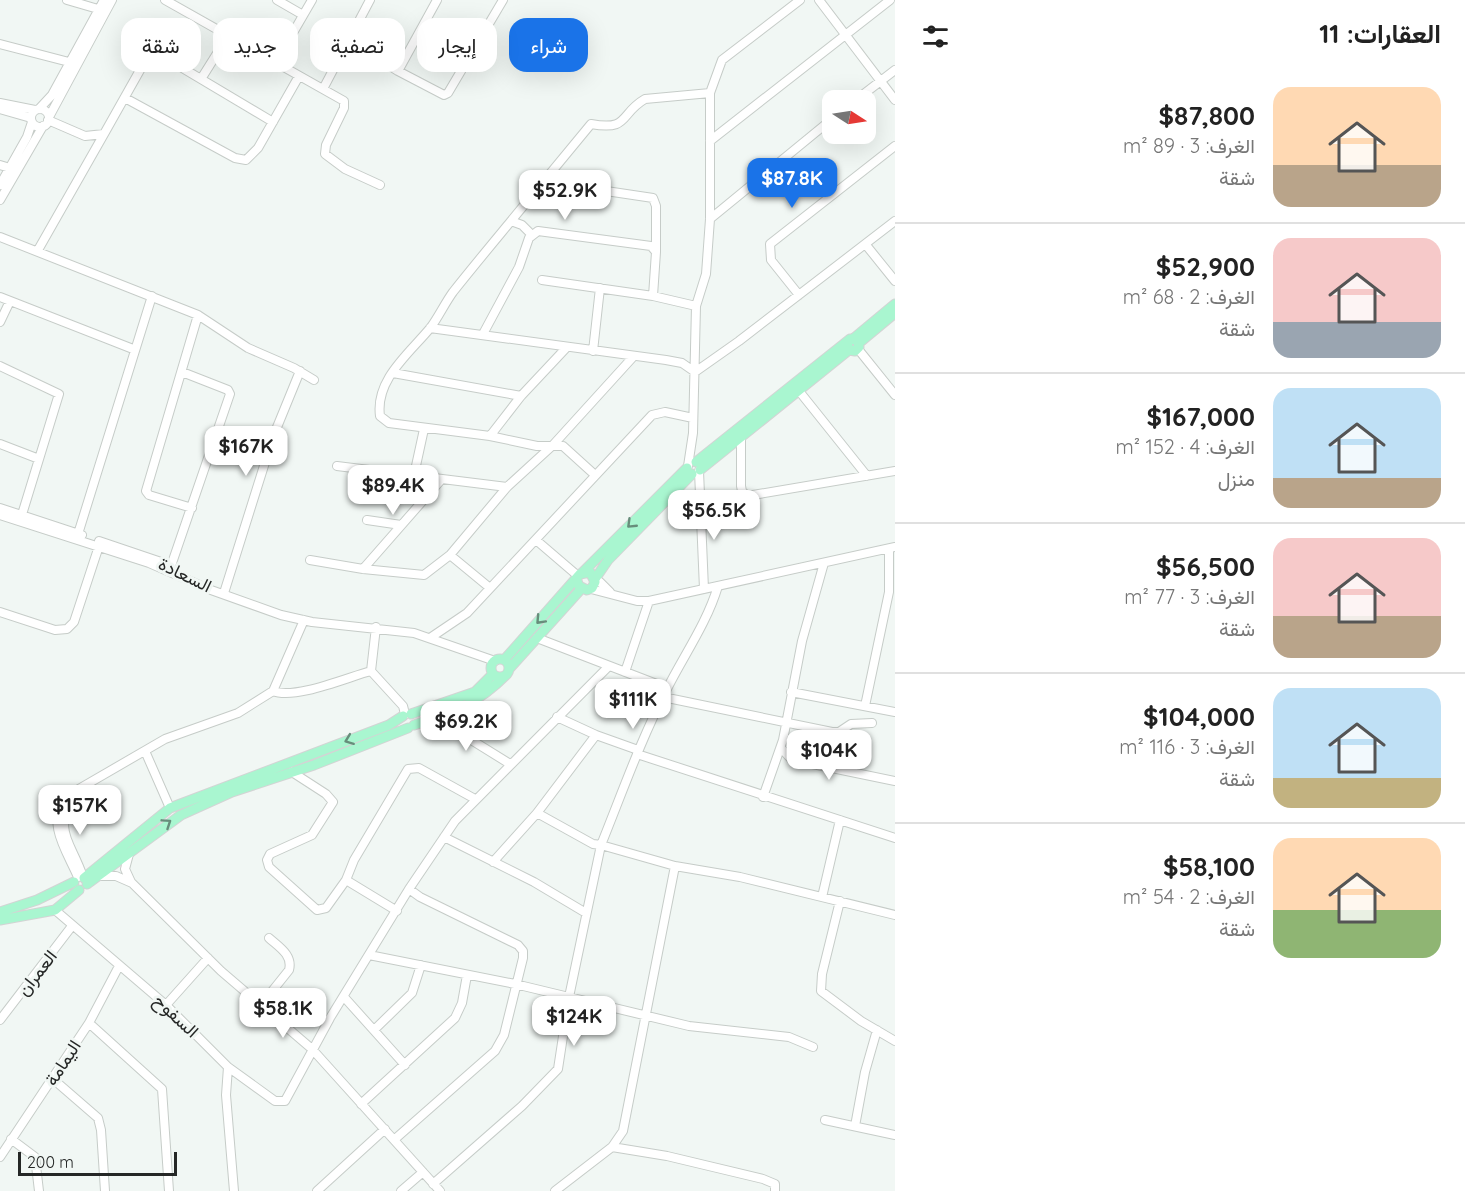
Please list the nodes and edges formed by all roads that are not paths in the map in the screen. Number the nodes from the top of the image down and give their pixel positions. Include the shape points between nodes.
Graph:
1 (67, 0) edge
2 (104, 0) edge
3 (112, 0) edge
4 (165, 0) edge
5 (277, 0) edge
6 (312, 0) edge
7 (437, 0) edge
8 (504, 0) edge
9 (801, 0) edge
10 (819, 0) edge
11 (890, 0) edge
12 (368, 1) edge
13 (178, 3) edge
14 (98, 9) junction
15 (303, 15) junction
16 (360, 18) edge
17 (298, 24) edge
18 (213, 26) edge
19 (845, 37) junction
20 (0, 44) edge
21 (405, 58) edge
22 (213, 60) edge
23 (69, 62) junction
24 (895, 70) edge
25 (292, 72) edge
26 (332, 72) edge
27 (400, 72) edge
28 (299, 76) junction
29 (201, 79) junction
30 (880, 81) junction
31 (60, 86) junction
32 (323, 89) junction
33 (869, 90) edge
34 (710, 93) junction
35 (125, 98) junction
36 (895, 100) edge
37 (0, 103) edge
38 (0, 110) edge
39 (34, 115) junction
40 (47, 121) junction
41 (273, 122) junction
42 (822, 127) edge
43 (104, 134) junction
44 (710, 141) junction
45 (895, 146) edge
46 (0, 165) edge
47 (10, 168) junction
48 (547, 179) junction
49 (0, 185) edge
50 (380, 185) dead end
51 (0, 200) edge
52 (710, 219) junction
53 (511, 221) junction
54 (895, 222) edge
55 (531, 234) junction
56 (0, 237) edge
57 (866, 245) junction
58 (38, 250) junction
59 (656, 252) junction
60 (542, 280) dead end
61 (895, 281) edge
62 (600, 288) junction
63 (799, 295) junction
64 (152, 296) junction
65 (653, 296) junction
66 (0, 297) edge
67 (10, 300) junction
68 (895, 304) edge
69 (696, 306) junction
70 (895, 313) edge
71 (198, 315) junction
72 (0, 322) edge
73 (430, 328) junction
74 (483, 334) junction
75 (853, 345) junction
76 (567, 347) junction
77 (133, 349) junction
78 (593, 351) junction
79 (633, 357) junction
80 (0, 366) edge
81 (300, 371) junction
82 (182, 372) junction
83 (695, 372) junction
84 (393, 373) junction
85 (314, 380) dead end
86 (799, 391) junction
87 (895, 395) edge
88 (522, 396) junction
89 (693, 418) junction
90 (424, 429) junction
91 (693, 433) junction
92 (490, 436) junction
93 (741, 436) junction
94 (0, 444) edge
95 (553, 445) junction
96 (39, 459) junction
97 (337, 466) dead end
98 (695, 468) junction
99 (895, 471) edge
100 (414, 475) junction
101 (595, 475) junction
102 (867, 476) junction
103 (441, 480) junction
104 (507, 487) junction
105 (0, 508) edge
106 (192, 508) junction
107 (0, 515) edge
108 (21, 519) junction
109 (367, 520) dead end
110 (401, 525) junction
111 (78, 534) junction
112 (536, 540) junction
113 (99, 546) junction
114 (892, 548) edge
115 (450, 555) junction
116 (310, 560) dead end
117 (824, 563) junction
118 (171, 566) junction
119 (363, 569) junction
120 (586, 581) junction
121 (718, 586) junction
122 (490, 588) junction
123 (704, 589) junction
124 (221, 592) junction
125 (649, 601) junction
126 (0, 612) edge
127 (304, 620) junction
128 (376, 627) junction
129 (430, 638) junction
130 (537, 638) junction
131 (496, 665) junction
132 (609, 666) junction
133 (371, 671) junction
134 (508, 672) junction
135 (625, 672) junction
136 (667, 688) junction
137 (273, 692) junction
138 (791, 692) junction
139 (663, 696) junction
140 (865, 706) junction
141 (895, 712) edge
142 (406, 715) junction
143 (557, 717) junction
144 (436, 718) junction
145 (786, 723) junction
146 (872, 723) dead end
147 (411, 726) junction
148 (596, 735) junction
149 (781, 748) junction
150 (145, 751) junction
151 (637, 752) junction
152 (510, 764) junction
153 (292, 772) junction
154 (895, 781) edge
155 (763, 797) junction
156 (475, 800) junction
157 (170, 808) junction
158 (537, 813) junction
159 (840, 820) junction
160 (444, 837) junction
161 (895, 838) edge
162 (601, 845) junction
163 (133, 849) junction
164 (493, 862) junction
165 (675, 866) junction
166 (98, 876) junction
167 (346, 880) junction
168 (81, 881) junction
169 (132, 883) junction
170 (409, 889) junction
171 (54, 893) junction
172 (822, 897) junction
173 (840, 901) junction
174 (59, 908) junction
175 (397, 911) junction
176 (0, 912) edge
177 (586, 913) junction
178 (895, 915) edge
179 (0, 920) edge
180 (72, 926) junction
181 (269, 938) dead end
182 (369, 955) junction
183 (208, 958) junction
184 (421, 965) junction
185 (119, 966) junction
186 (467, 975) junction
187 (515, 984) junction
188 (344, 997) junction
189 (568, 997) junction
190 (166, 1005) junction
191 (261, 1005) junction
192 (645, 1016) junction
193 (0, 1020) edge
194 (89, 1023) junction
195 (374, 1030) junction
196 (877, 1030) junction
197 (895, 1041) edge
198 (813, 1047) dead end
199 (312, 1049) junction
200 (405, 1065) junction
201 (228, 1067) junction
202 (53, 1079) junction
203 (361, 1104) junction
204 (825, 1120) dead end
205 (855, 1126) junction
206 (385, 1129) junction
207 (895, 1135) edge
208 (11, 1139) junction
209 (395, 1139) junction
210 (612, 1147) junction
211 (0, 1156) edge
212 (423, 1172) junction
213 (434, 1184) junction
214 (39, 1191) edge
215 (105, 1191) edge
216 (169, 1191) edge
217 (234, 1191) edge
218 (317, 1191) edge
219 (401, 1191) edge
220 (440, 1191) edge
221 (555, 1191) edge
222 (775, 1191) edge

1 - 14 street
2 - 14 street
3 - 31 street
4 - 13 street
5 - 15 street
6 - 15 street
7 - 21 street
8 - 27 street via 448,93 434,92
9 - 34 street via 722,60
10 - 19 street
11 - 19 street
12 - 16 street
13 - 18 street
14 - 23 street
15 - 17 street
19 - 30 street
19 - 44 street
20 - 23 street
22 - 29 street
23 - 31 street
24 - 30 street
25 - 28 street
26 - 32 street
28 - 32 street
28 - 41 street
29 - 35 street via 155,56 144,63
29 - 41 street
30 - 33 street
30 - 36 street
31 - 39 street
31 - 40 street
32 - 50 street via 345,103 325,154 345,169
34 - 44 street
34 - 48 street via 645,99 612,127 591,124
35 - 41 street via 241,160 251,157
35 - 43 street
37 - 39 street
38 - 39 street
39 - 40 street
39 - 40 street via 44,110
39 - 47 street
40 - 43 street via 85,136
40 - 51 street
42 - 52 street
43 - 58 street
44 - 52 street
45 - 63 street via 771,244 771,260
46 - 47 street
47 - 49 street
48 - 53 street
48 - 59 street via 653,198
52 - 69 street via 706,274
53 - 55 street
53 - 73 street
54 - 57 street
55 - 59 street via 552,231 651,246
55 - 74 street via 519,267
56 - 58 street
57 - 61 street
57 - 63 street
58 - 64 street
59 - 65 street
60 - 62 street
62 - 65 street
62 - 78 street
63 - 83 street
64 - 71 street
64 - 77 street
65 - 69 street
66 - 67 street
67 - 72 street
67 - 77 street
68 - 75 main road
69 - 83 street
70 - 75 main road
71 - 81 street via 248,348
71 - 82 street
73 - 74 street
73 - 84 street
74 - 76 street
75 - 86 main road
75 - 87 street
75 - 98 main road
76 - 78 street
76 - 88 street
77 - 111 street
78 - 79 street
79 - 83 street via 682,363
79 - 95 street
80 - 96 street via 59,394
81 - 85 street
81 - 124 street via 273,437
82 - 106 street via 230,391
82 - 106 street via 146,494
83 - 89 street
84 - 88 street
84 - 90 street via 381,398 380,416 389,423
86 - 93 main road
86 - 102 street
88 - 92 street
89 - 91 street
89 - 101 street via 665,412 652,415
90 - 92 street
90 - 100 street
91 - 98 street
91 - 98 street
92 - 95 street via 537,446
93 - 98 main road
93 - 102 street via 741,491 747,496
94 - 96 street
95 - 101 street via 563,446
95 - 104 street
96 - 108 street
97 - 100 street
98 -> 120 main road
98 - 120 main road
98 - 123 street
99 - 102 street
100 - 103 street
101 - 112 street
103 - 104 street
103 - 110 street
104 - 115 street
105 - 108 street, السعادة
106 - 118 street
107 - 108 street, السعادة
108 - 111 street, السعادة
108 - 113 street, السعادة
109 - 110 street
110 - 119 street
111 - 118 street, السعادة
112 - 120 street
112 - 122 street
113 - 124 street, السعادة
113 - 126 street via 74,622 67,629 55,630
114 - 117 street
114 - 140 street via 889,592
115 - 119 street via 419,576
115 - 122 street
116 - 119 street
117 - 121 street
117 - 138 street
118 - 124 street, السعادة
120 - 125 street via 637,601
120 - 130 main road
120 -> 131 main road
121 - 123 street
121 - 136 street via 707,616
122 - 129 street via 467,613
123 - 125 street
124 - 127 street
125 - 135 street
127 - 128 street
127 - 137 street
128 - 129 street
128 - 133 street
129 - 131 street
130 - 132 street
130 - 134 main road
131 - 134 main road
131 - 134 main road via 501,677
131 - 142 main road via 475,692
132 - 135 street
132 - 143 street
133 - 137 street via 295,692
133 - 142 street via 403,706
134 - 144 main road via 482,698
135 - 136 street
136 - 139 street
137 - 150 street via 238,713 175,734
138 - 140 street
138 - 145 street
139 - 145 street
139 - 151 street
140 - 141 street
142 - 147 main road via 401,722
142 -> 157 main road
143 - 148 street
143 - 152 street
144 - 147 main road
144 - 152 street
145 - 146 street via 839,732 851,724
145 - 149 street
147 - 153 main road
148 - 151 street
148 - 158 street
149 - 154 street via 791,759
149 - 155 street
150 - 157 street
150 - 168 street via 74,793 66,808 62,823
151 - 155 street
151 - 162 street
152 - 156 street
163 -> 153 main road via 181,815 232,792
153 - 167 street via 333,802 315,831 270,854 268,867 317,910 326,908
155 - 159 street
156 - 160 street
156 - 167 street via 419,768 408,769
157 - 168 main road
158 - 162 street
158 - 164 street
159 - 161 street
159 - 172 street
160 - 164 street
160 - 170 street
162 - 165 street
162 - 177 street
163 - 166 main road
163 - 169 street via 125,865
164 - 177 street
165 - 172 street
165 - 192 street
166 - 168 main road
166 - 169 street via 116,876
167 - 175 street
168 - 171 main road
168 - 174 main road
169 - 183 street
170 - 175 street
170 - 187 street via 518,945 523,958
171 - 174 main road via 49,903
171 - 176 main road
172 - 173 street
173 - 178 street
173 - 196 street via 821,991
174 - 179 main road
174 - 180 street, السفوح
175 - 182 street
177 - 189 street
180 - 185 street, السفوح
180 - 193 street, العمران
181 - 191 street via 291,963
182 - 184 street
182 - 188 street
183 - 190 street
183 - 191 street
184 - 186 street
184 - 195 street via 412,993
185 - 190 street, السفوح
185 - 194 street, اليمامة
186 - 187 street
186 - 200 street via 455,1018
187 - 189 street
187 - 209 street via 504,1035 495,1051
188 - 195 street
188 - 199 street
189 - 192 street
189 - 213 street via 554,1075
190 - 201 street, السفوح
191 - 199 street
192 - 198 street via 706,1029 789,1037
192 - 210 street via 625,1124
194 - 202 street, اليمامة
194 - 216 street via 162,1089
195 - 200 street
196 - 197 street
196 - 205 street
199 - 201 street, السفوح via 291,1092 281,1102
199 - 203 street
200 - 203 street
201 - 217 street via 226,1095
202 - 208 street, اليمامة
202 - 215 street via 98,1118
203 - 206 street
204 - 205 street
205 - 207 street
206 - 209 street
206 - 218 street
208 - 211 street, اليمامة
208 - 214 street via 35,1157
209 - 212 street
210 - 221 street
210 - 222 street via 763,1179 775,1184
212 - 213 street
212 - 219 street
213 - 220 street

